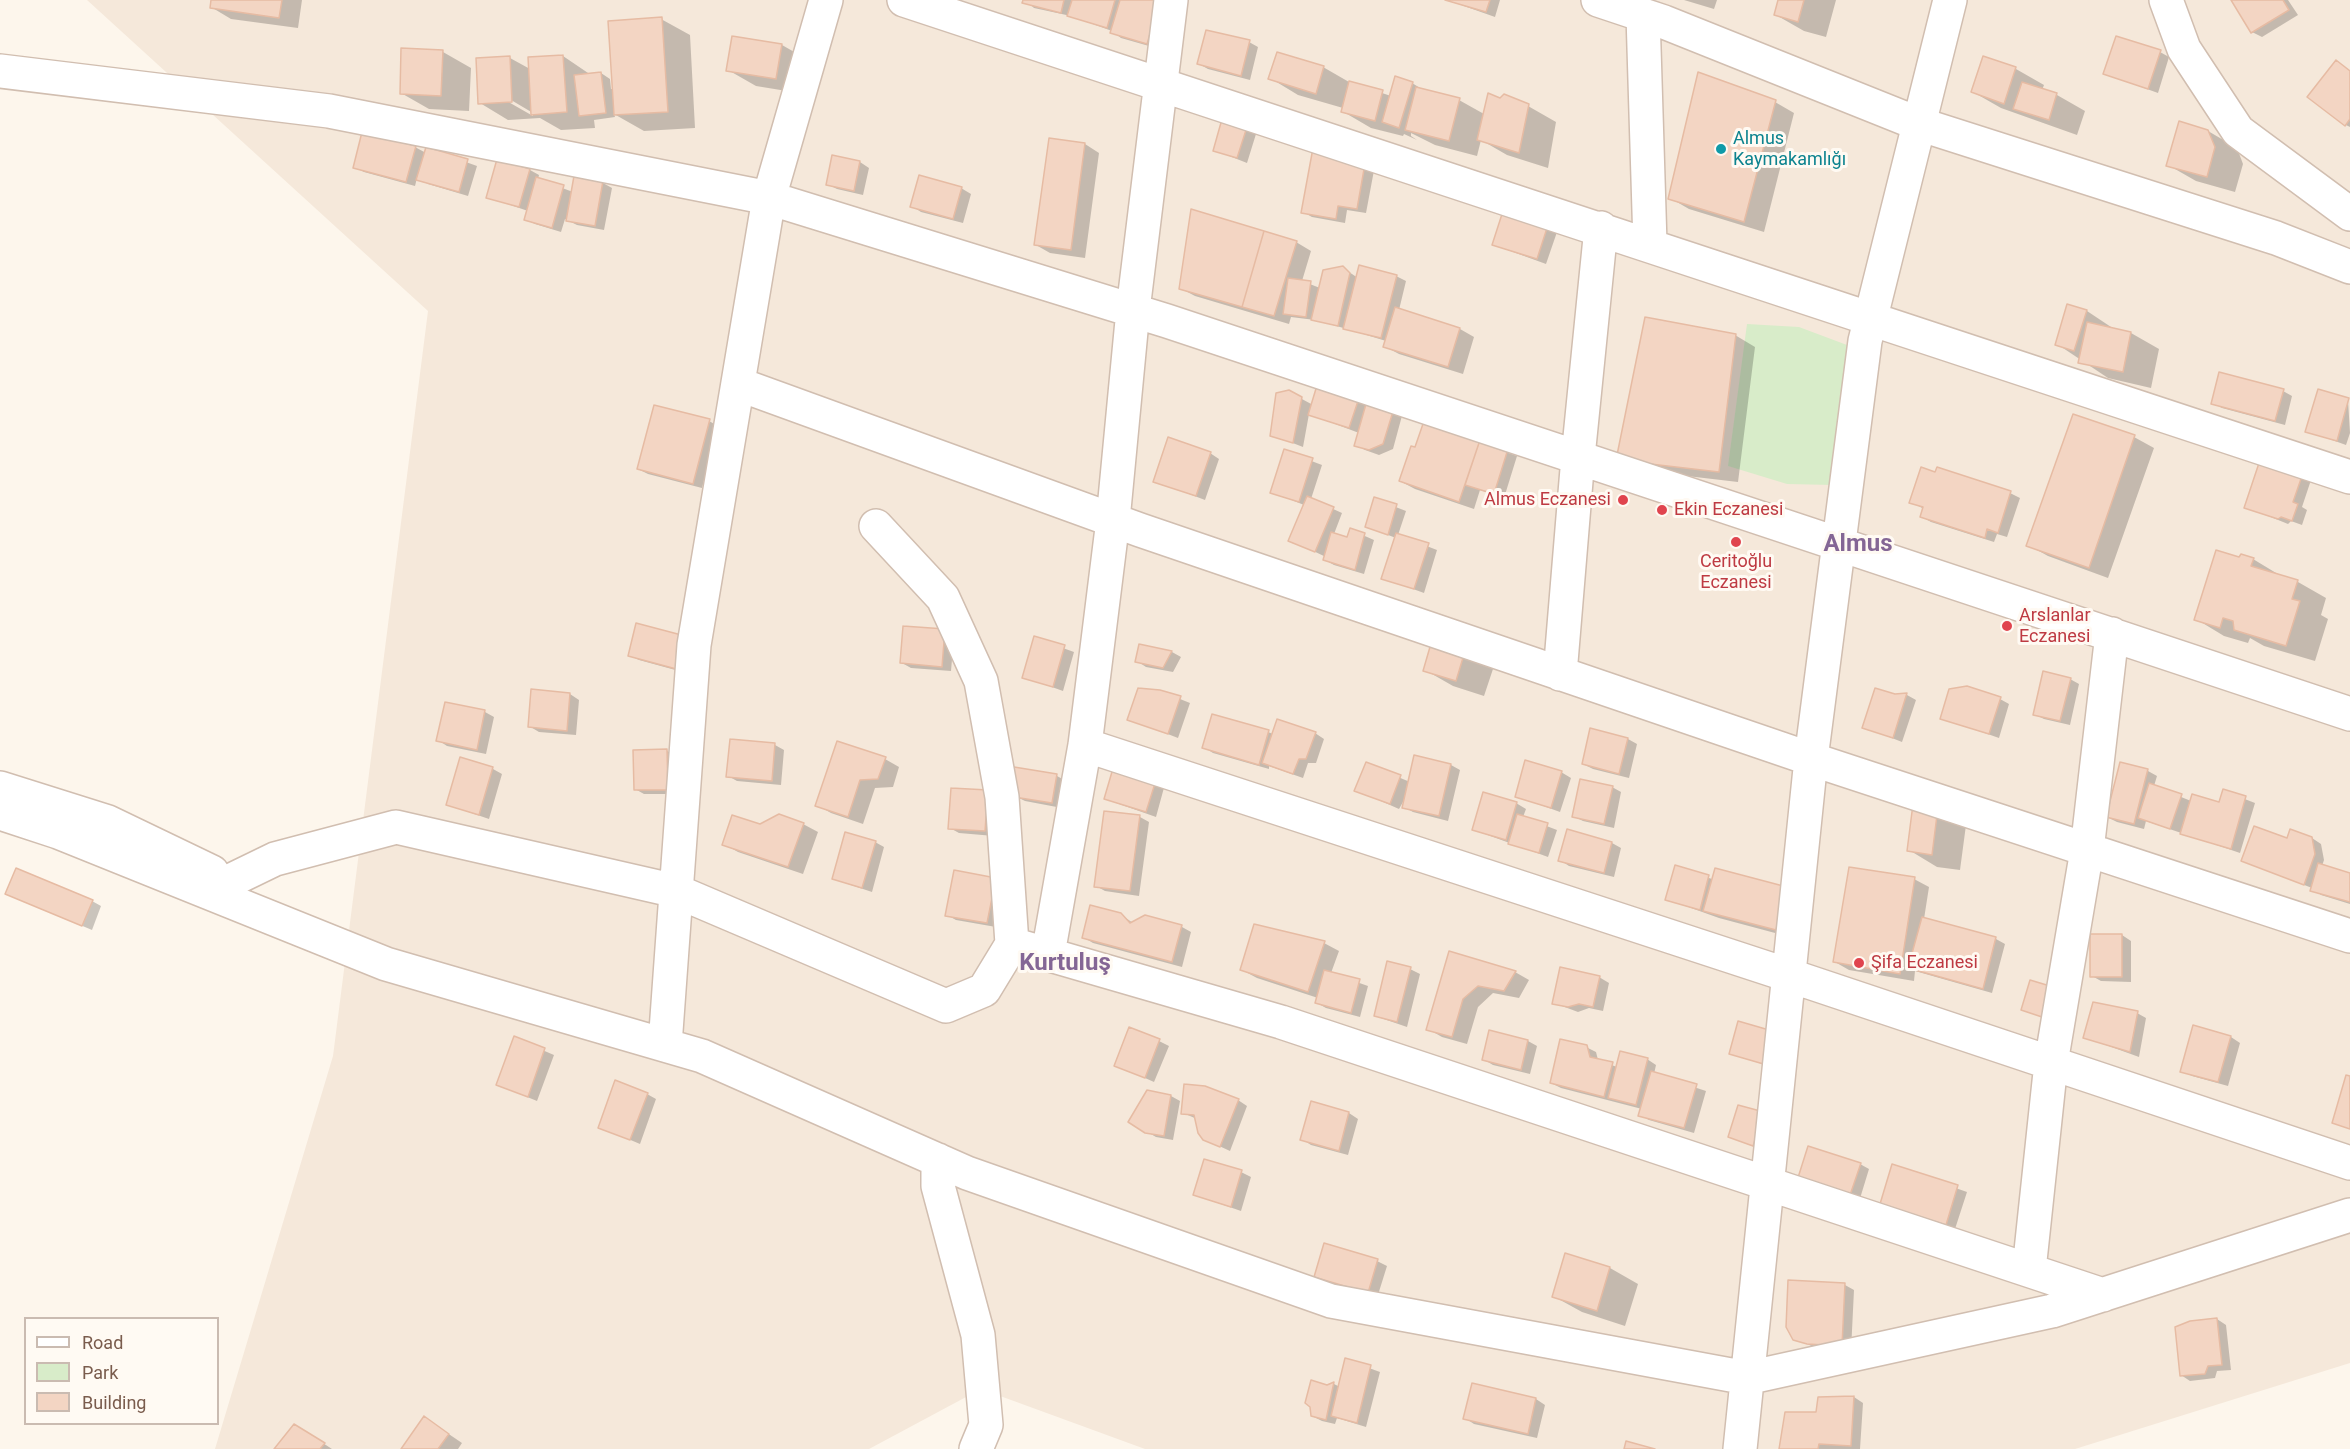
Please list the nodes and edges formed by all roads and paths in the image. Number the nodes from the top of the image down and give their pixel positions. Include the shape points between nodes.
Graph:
1 (826, 0) edge
2 (904, 0) edge
3 (1171, 0) edge
4 (1598, 0) edge
5 (1950, 0) edge
6 (2166, 0) edge
7 (1644, 15) junction
8 (0, 71) edge
9 (1161, 84) junction
10 (1919, 124) junction
11 (769, 198) junction
12 (2350, 214) edge
13 (1601, 228) junction
14 (1650, 244) junction
15 (2350, 267) edge
16 (1133, 310) junction
17 (1871, 317) junction
18 (738, 384) junction
19 (1578, 457) junction
20 (2350, 477) edge
21 (1113, 520) junction
22 (876, 526) dead end
23 (1840, 544) junction
24 (2112, 634) junction
25 (1560, 674) junction
26 (2350, 714) edge
27 (1085, 745) junction
28 (1811, 759) junction
29 (0, 788) edge
30 (0, 813) edge
31 (2087, 850) junction
32 (218, 886) junction
33 (676, 891) junction
34 (2350, 936) edge
35 (1012, 944) junction
36 (1048, 954) junction
37 (1788, 975) junction
38 (665, 1045) junction
39 (2051, 1063) junction
40 (938, 1160) junction
41 (2350, 1163) edge
42 (1767, 1185) junction
43 (2350, 1215) edge
44 (2029, 1270) junction
45 (2103, 1295) junction
46 (1748, 1378) junction
47 (976, 1449) edge
48 (1740, 1449) edge

1 - 11 street
2 - 9 street
3 - 9 street
4 - 7 street
5 - 10 street
6 - 12 street via 2184,49 2238,131
7 - 10 street
7 - 14 street
8 - 11 street via 329,111
9 - 13 street
9 - 16 street
10 - 15 street via 2276,238
10 - 17 street
11 - 16 street
11 - 18 street
13 - 14 street
13 - 19 street
14 - 17 street
16 - 19 street
16 - 21 street
17 - 20 street
17 - 23 street
18 - 21 street
18 - 33 street via 694,645
19 - 23 street
19 - 25 street
21 - 25 street
21 - 27 street
22 - 35 street via 943,598 981,681 1002,797
23 - 24 street
23 - 28 street
24 - 26 street
24 - 31 street
25 - 28 street
27 - 36 street
27 - 37 street
28 - 31 street
28 - 37 street
29 - 32 street via 108,822
30 - 32 street
31 - 34 street
31 - 39 street
32 - 33 street via 275,859 396,827
32 - 38 street via 386,964
33 - 35 street via 946,1006 984,990
33 - 38 street
35 - 36 street
36 - 42 street via 1281,1022
37 - 39 street
37 - 42 street
38 - 40 street via 702,1056
39 - 41 street
39 - 44 street
40 - 46 street via 1331,1301
40 - 47 street via 938,1186 978,1335 986,1425
42 - 44 street
42 - 46 street
43 - 45 street
44 - 45 street
45 - 46 street via 2052,1311
46 - 48 street

